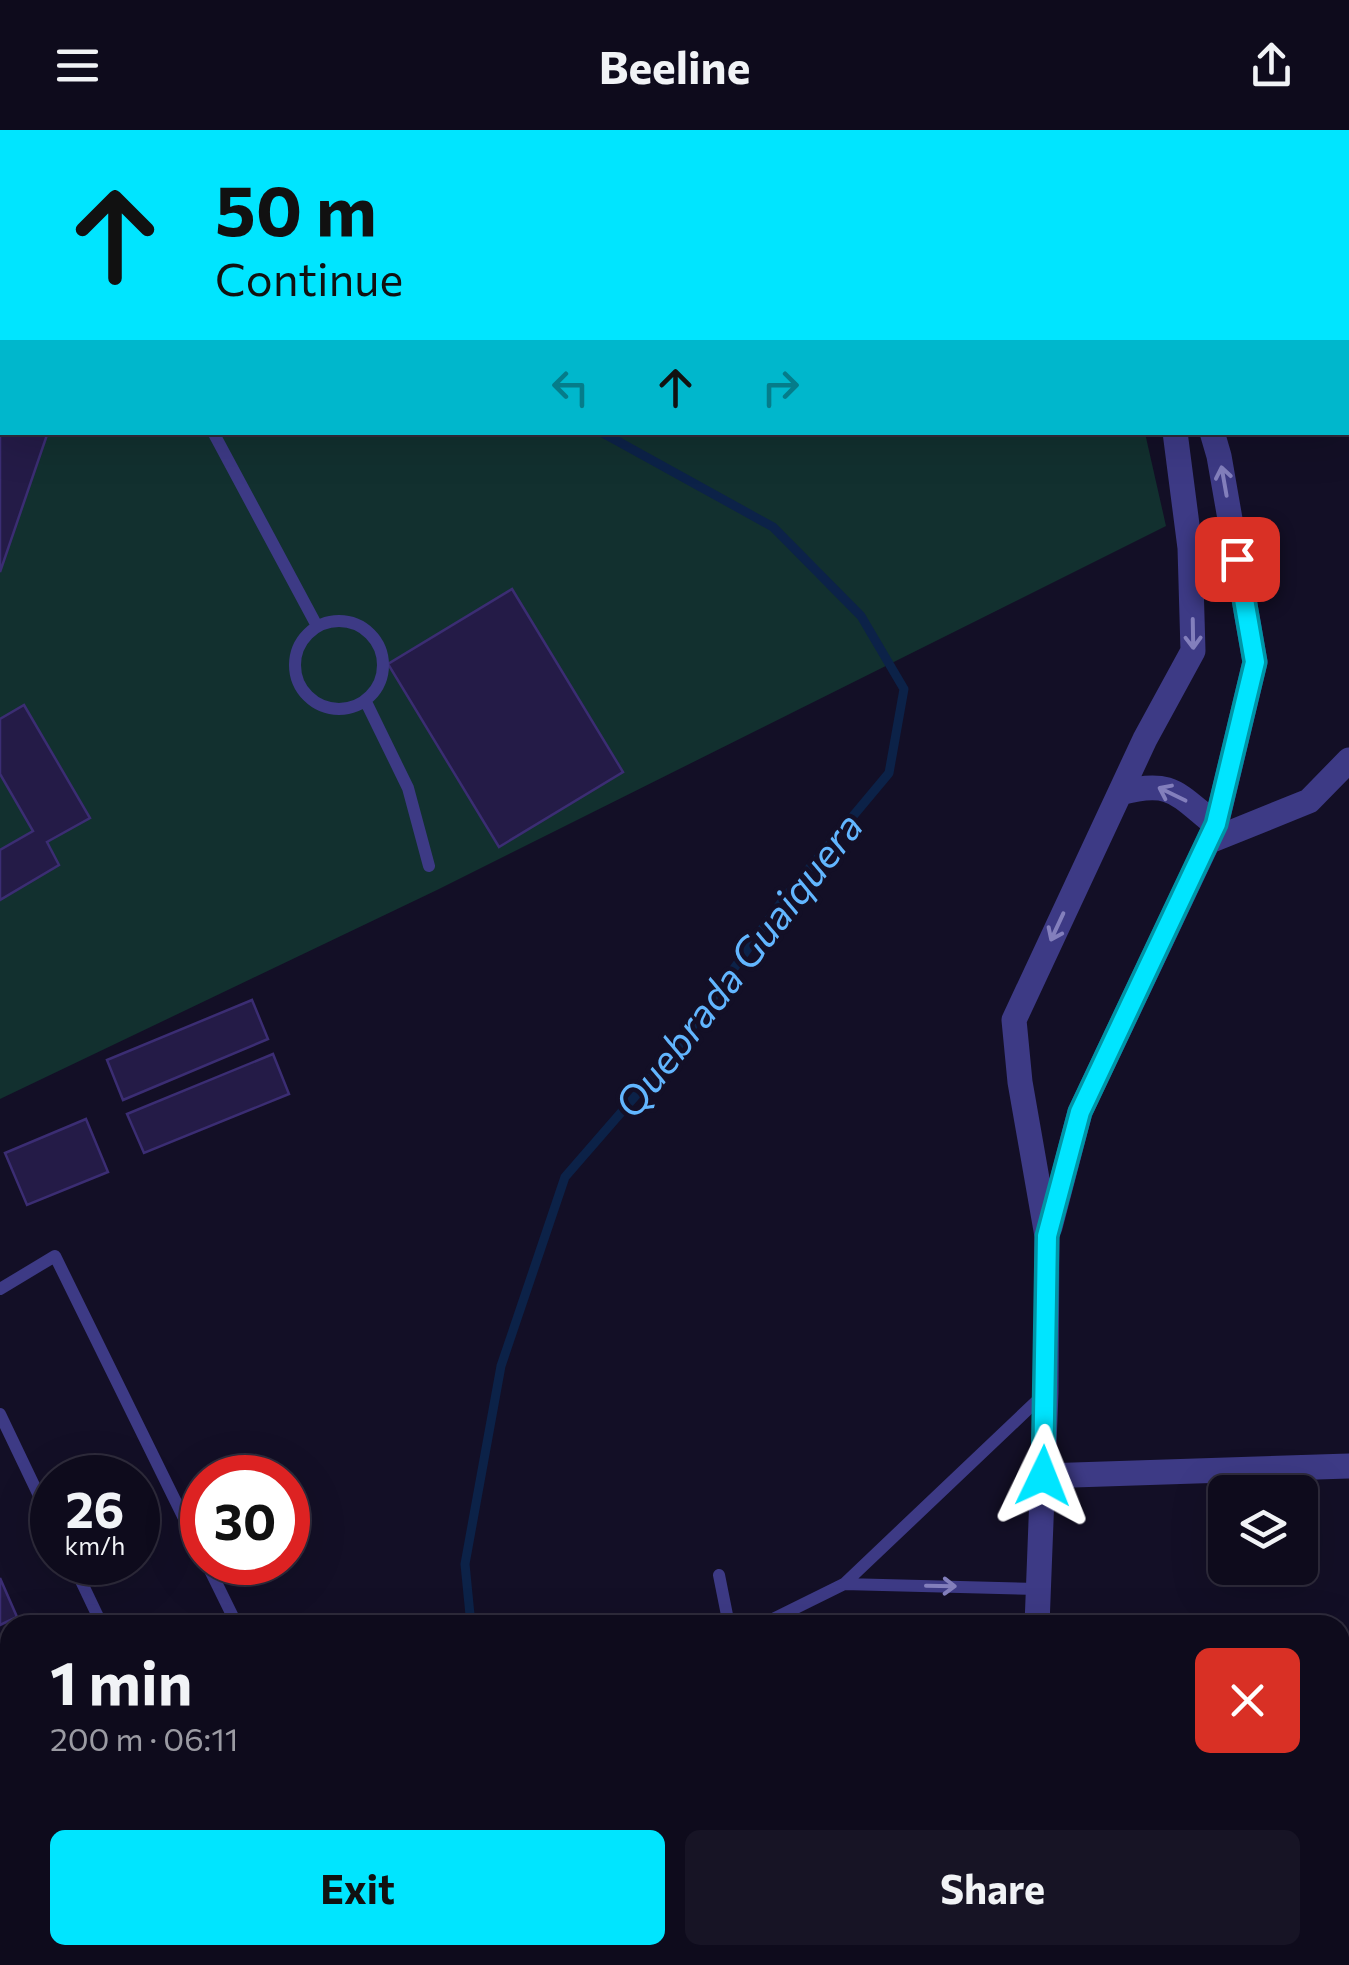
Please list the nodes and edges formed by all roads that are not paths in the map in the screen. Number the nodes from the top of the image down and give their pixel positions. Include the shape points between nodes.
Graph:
1 (214, 435) edge
2 (1175, 435) edge
3 (1213, 435) edge
4 (317, 626) junction
5 (366, 702) junction
6 (1349, 760) edge
7 (1120, 793) junction
8 (1213, 832) junction
9 (429, 866) dead end
10 (1047, 1236) junction
11 (0, 1289) edge
12 (1046, 1392) junction
13 (0, 1414) edge
14 (1349, 1466) edge
15 (1043, 1476) junction
16 (30, 1477) edge
17 (180, 1511) edge
18 (720, 1574) dead end
19 (844, 1584) junction
20 (83, 1585) edge
21 (217, 1585) edge
22 (1038, 1589) junction
23 (97, 1615) edge
24 (232, 1615) edge
25 (727, 1615) edge
26 (780, 1615) edge
27 (1037, 1615) edge

1 - 4 lane
2 -> 7 street via 1190,548 1193,651
8 -> 3 street via 1255,662
4 - 5 lane via 358,625 379,647 382,676
4 - 5 lane via 294,660 300,688 322,707
5 - 9 lane via 408,788
6 - 8 street via 1308,800
8 -> 7 street via 1172,790 1148,786
7 -> 10 street via 1014,1020
8 - 10 street via 1080,1112
10 - 12 street
11 - 17 lane via 54,1256
12 - 15 street
12 - 19 lane
13 - 16 lane
14 - 15 street
15 - 22 street
18 - 25 lane
19 -> 22 lane
19 - 26 lane
20 - 23 lane
21 - 24 lane
22 - 27 street

